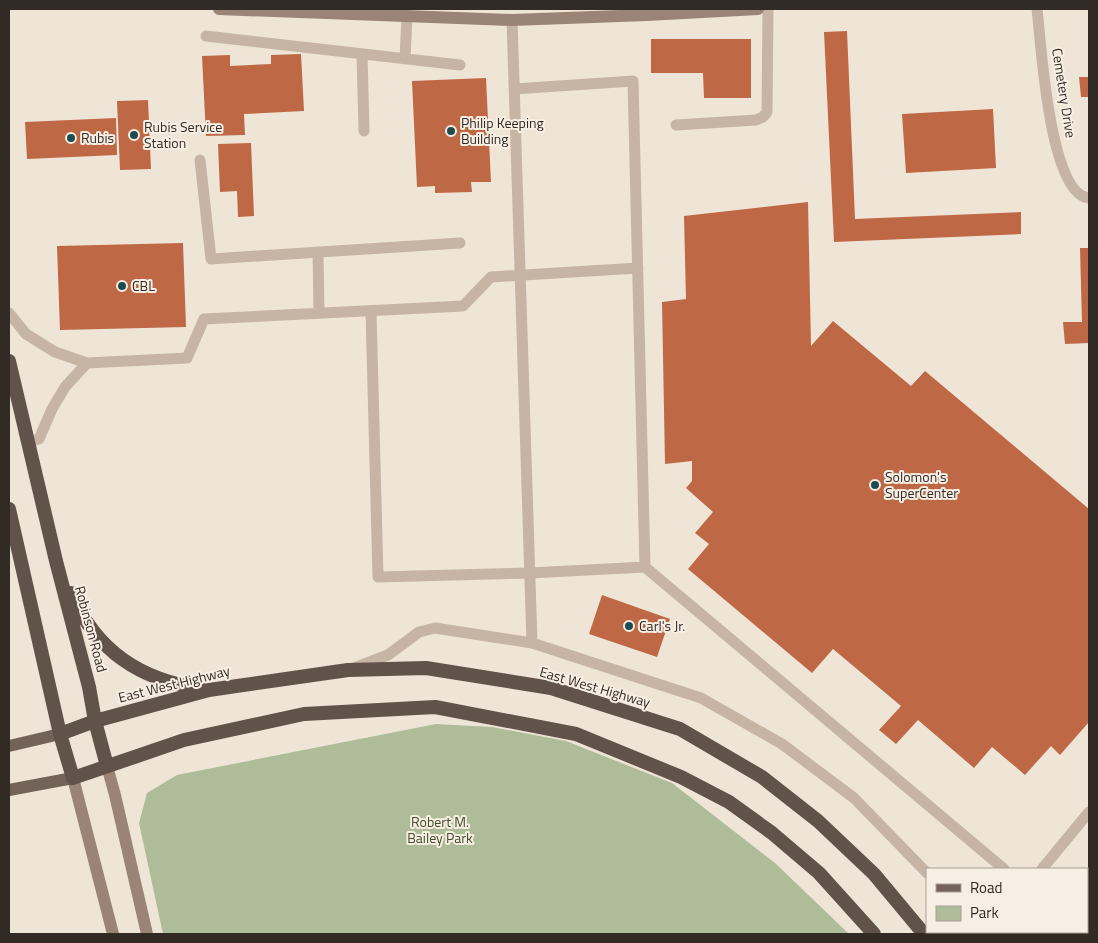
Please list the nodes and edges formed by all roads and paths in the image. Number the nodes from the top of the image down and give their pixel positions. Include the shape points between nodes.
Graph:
1 (219, 9) edge
2 (758, 9) edge
3 (768, 9) edge
4 (1037, 9) edge
5 (407, 16) junction
6 (512, 20) junction
7 (206, 36) dead end
8 (362, 54) junction
9 (405, 59) junction
10 (460, 65) dead end
11 (514, 89) junction
12 (676, 125) dead end
13 (364, 131) dead end
14 (200, 160) dead end
15 (1089, 198) edge
16 (460, 243) dead end
17 (318, 252) junction
18 (638, 268) junction
19 (520, 274) junction
20 (370, 311) junction
21 (9, 313) edge
22 (319, 314) junction
23 (9, 361) edge
24 (87, 363) junction
25 (28, 442) junction
26 (9, 509) edge
27 (56, 561) junction
28 (645, 566) junction
29 (530, 573) junction
30 (532, 643) junction
31 (348, 670) junction
32 (209, 690) junction
33 (95, 721) junction
34 (60, 734) junction
35 (9, 746) edge
36 (106, 766) junction
37 (73, 778) junction
38 (9, 790) edge
39 (1089, 812) edge
40 (1003, 868) edge
41 (1043, 868) edge
42 (926, 872) edge
43 (113, 934) edge
44 (147, 934) edge
45 (874, 934) edge
46 (924, 934) edge

1 - 5 main road
2 - 6 main road
3 - 12 lane via 767,112 756,120
4 - 15 lane, Cemetery Drive via 1052,132 1071,187 1083,198
5 - 6 main road
5 - 9 lane
6 - 11 lane
7 - 8 lane
8 - 9 lane
8 - 13 lane
9 - 10 lane
11 - 18 lane via 633,80
11 - 19 lane
14 - 17 lane via 211,259
16 - 17 lane
17 - 22 lane
18 - 19 lane
18 - 28 lane
19 - 20 lane via 491,277 463,306
19 - 29 lane
20 - 22 lane
20 - 29 lane via 378,577
21 - 24 lane via 26,334 55,352
22 - 24 lane via 204,319 187,358
23 - 25 highway, Robinson Road
24 - 25 lane via 64,387 39,439
25 - 27 highway, Robinson Road
26 - 34 highway
27 - 32 highway via 90,629 123,660 166,682
27 - 33 highway, Robinson Road
28 - 29 lane
28 - 40 lane
29 - 30 lane
30 - 31 lane via 435,628 419,632 388,655
30 - 42 lane via 701,698 782,744 854,798
31 - 32 highway, East West Highway
31 - 46 highway, East West Highway via 426,668 551,688 680,729 762,777 818,820 874,874
32 - 33 highway, East West Highway
33 - 34 highway, East West Highway
33 - 36 highway, Robinson Road
34 - 35 main road
34 - 37 highway
36 - 37 highway
36 - 44 main road, Robinson Road
36 - 45 highway via 184,740 304,714 435,707 576,734 681,777 729,802 819,873
37 - 38 main road
37 - 43 main road
39 - 41 lane

